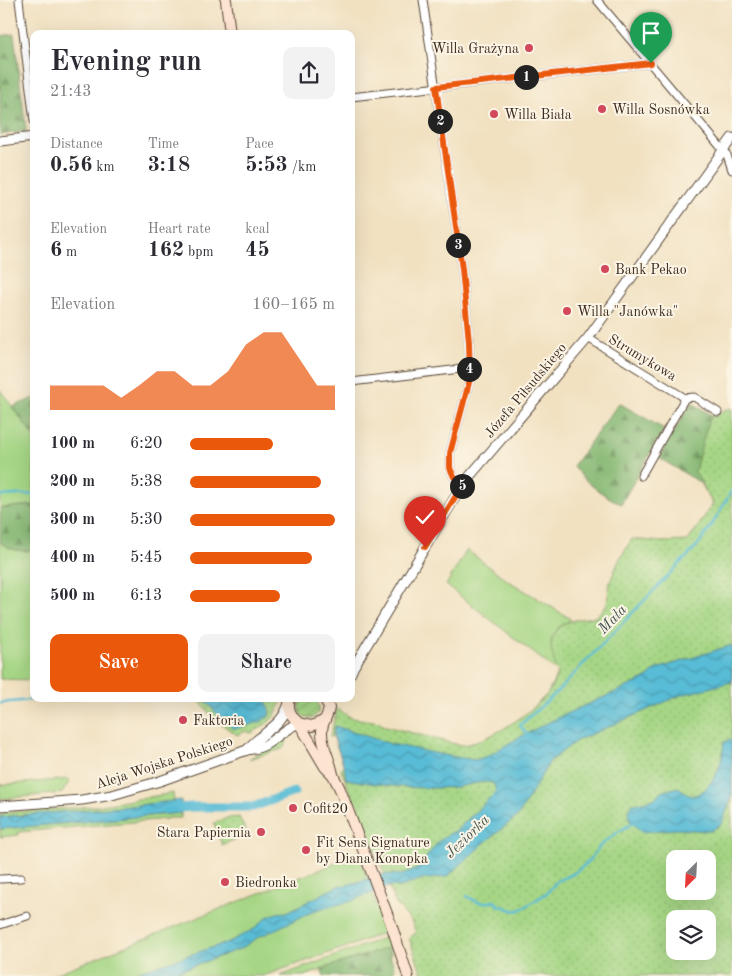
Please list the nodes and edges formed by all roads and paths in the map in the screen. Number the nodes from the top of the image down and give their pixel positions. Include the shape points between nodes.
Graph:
1 (19, 0) edge
2 (226, 0) edge
3 (423, 0) edge
4 (597, 0) edge
5 (230, 30) edge
6 (651, 63) junction
7 (436, 87) junction
8 (30, 89) edge
9 (355, 97) edge
10 (30, 137) edge
11 (732, 138) edge
12 (0, 141) edge
13 (723, 150) junction
14 (732, 170) edge
15 (588, 338) junction
16 (469, 368) junction
17 (355, 382) edge
18 (685, 398) junction
19 (718, 412) dead end
20 (641, 476) dead end
21 (463, 484) junction
22 (355, 665) edge
23 (329, 702) edge
24 (289, 703) edge
25 (325, 720) junction
26 (301, 728) junction
27 (247, 750) junction
28 (333, 775) junction
29 (0, 806) edge
30 (21, 878) dead end
31 (0, 879) edge
32 (27, 916) dead end
33 (0, 925) edge
34 (408, 976) edge

1 - 8 street
2 - 5 main road
3 - 7 street
4 - 6 street
6 - 7 street
6 - 13 street
7 - 9 street
7 - 16 street via 462,269
10 - 12 street
11 - 13 street, Józefa Piłsudskiego
13 - 14 street
13 - 15 street, Józefa Piłsudskiego
15 - 18 street, Strumykowa
15 - 21 street, Józefa Piłsudskiego
16 - 17 street
16 - 21 street via 470,379 450,453 450,468 454,477
18 - 19 street, Strumykowa via 694,398
18 - 20 street, Strumykowa
21 - 22 street, Józefa Piłsudskiego
23 - 25 main road
24 - 26 main road
24 - 27 street, Aleja Wojska Polskiego via 280,721
25 - 26 main road
25 - 28 main road via 322,737
26 - 27 street, Aleja Wojska Polskiego via 289,727 259,749
26 - 28 main road
27 - 29 street, Aleja Wojska Polskiego via 112,795
28 - 34 main road via 392,924
30 - 31 street
32 - 33 street

